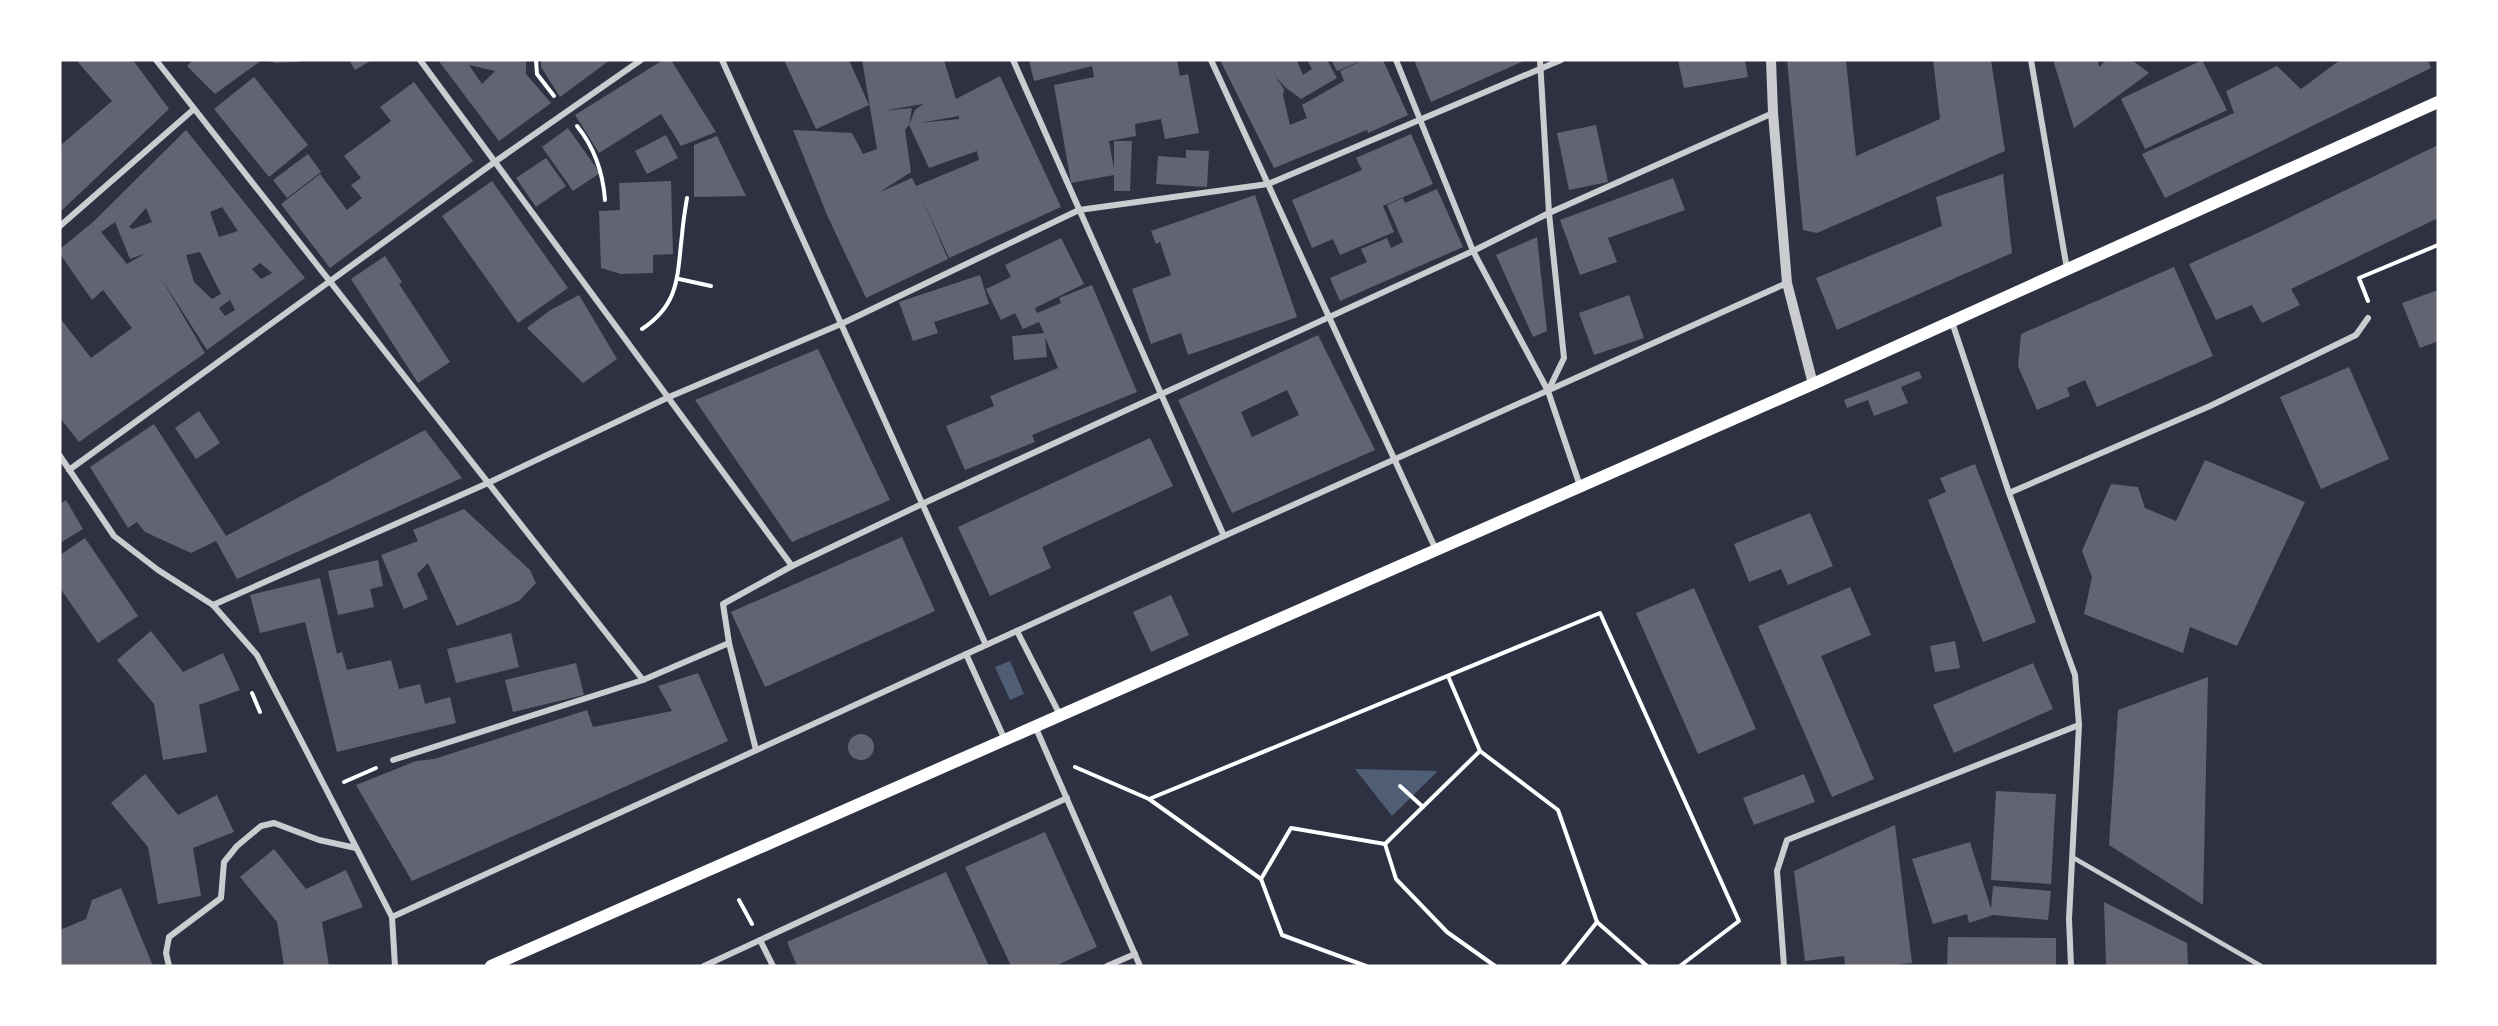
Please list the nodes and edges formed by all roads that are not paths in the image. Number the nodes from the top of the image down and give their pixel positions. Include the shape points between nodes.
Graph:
1 (156, 60) edge
2 (420, 60) edge
3 (641, 60) edge
4 (722, 60) edge
5 (1012, 60) edge
6 (1211, 60) edge
7 (1396, 60) edge
8 (1561, 60) edge
9 (1771, 60) edge
10 (2031, 60) edge
11 (1540, 64) edge
12 (2438, 102) edge
13 (194, 110) junction
14 (1773, 113) junction
15 (1421, 120) junction
16 (495, 161) junction
17 (1268, 184) junction
18 (1078, 210) junction
19 (1549, 213) junction
20 (60, 226) edge
21 (1473, 251) junction
22 (2067, 269) junction
23 (329, 281) junction
24 (1787, 283) junction
25 (1329, 318) junction
26 (2368, 318) road end
27 (1952, 322) junction
28 (841, 324) junction
29 (1813, 384) junction
30 (1548, 391) junction
31 (1162, 396) junction
32 (669, 397) junction
33 (60, 456) edge
34 (1395, 460) junction
35 (69, 470) junction
36 (488, 483) junction
37 (1580, 486) junction
38 (2010, 493) junction
39 (922, 504) junction
40 (1224, 536) junction
41 (1436, 550) junction
42 (792, 566) junction
43 (213, 605) junction
44 (1017, 631) junction
45 (729, 642) junction
46 (986, 645) junction
47 (966, 654) junction
48 (643, 680) junction
49 (1060, 715) junction
50 (2079, 725) junction
51 (1035, 726) junction
52 (1005, 740) junction
53 (756, 750) junction
54 (393, 760) road end
55 (1067, 798) junction
56 (356, 848) junction
57 (2072, 857) junction
58 (392, 917) junction
59 (760, 940) junction
60 (1135, 954) junction
61 (168, 966) edge
62 (395, 966) edge
63 (491, 966) edge
64 (704, 966) edge
65 (773, 966) edge
66 (1107, 966) edge
67 (1140, 966) edge
68 (1784, 966) edge
69 (2071, 966) edge
70 (2261, 966) edge

1 - 13 street
2 - 16 street
3 - 16 street
4 - 28 street
5 - 18 street
6 - 17 street
7 - 15 street
8 - 11 street
9 - 14 street
10 - 22 street
11 - 15 street
11 - 19 street
12 - 22 main road
13 - 20 street
13 - 23 street
14 - 19 street
14 - 24 street
15 - 17 street
15 - 21 street
16 - 23 street
16 - 32 street
17 - 18 street
17 - 25 street
18 - 28 street
18 - 31 street
19 - 21 street
19 - 30 street via 1564,358
21 - 25 street
21 - 30 street
22 - 27 main road
23 - 35 street
23 - 36 street
24 - 29 street
24 - 30 street
25 - 31 street
25 - 34 street
26 - 38 street via 2355,335 2221,401
27 - 29 main road
27 - 38 street
28 - 32 street
28 - 39 street
29 - 37 main road
30 - 34 street
30 - 37 street
31 - 39 street
31 - 40 street
32 - 36 street
32 - 42 street
33 - 35 street
34 - 40 street
34 - 41 street
35 - 43 street via 114,536
36 - 43 street
36 - 48 street
37 - 41 main road
38 - 50 street via 2075,675
39 - 42 street
39 - 46 street
40 - 44 street
41 - 49 main road
42 - 45 street via 723,604
43 - 56 street via 257,656
44 - 46 street
44 - 49 street
45 - 48 street
45 - 53 street
46 - 47 street
47 - 52 street
47 - 53 street
48 - 54 street
49 - 51 main road
50 - 57 street
50 - 68 street via 1786,840 1777,871
51 - 52 main road
51 - 55 street
52 - 63 main road
53 - 58 street
55 - 59 street
55 - 60 street
56 - 58 street
56 - 61 street via 319,840 274,823 261,826 224,862 221,898 169,937
57 - 69 street
57 - 70 lane
58 - 62 street
59 - 64 street
59 - 65 street
60 - 66 street
60 - 67 street

